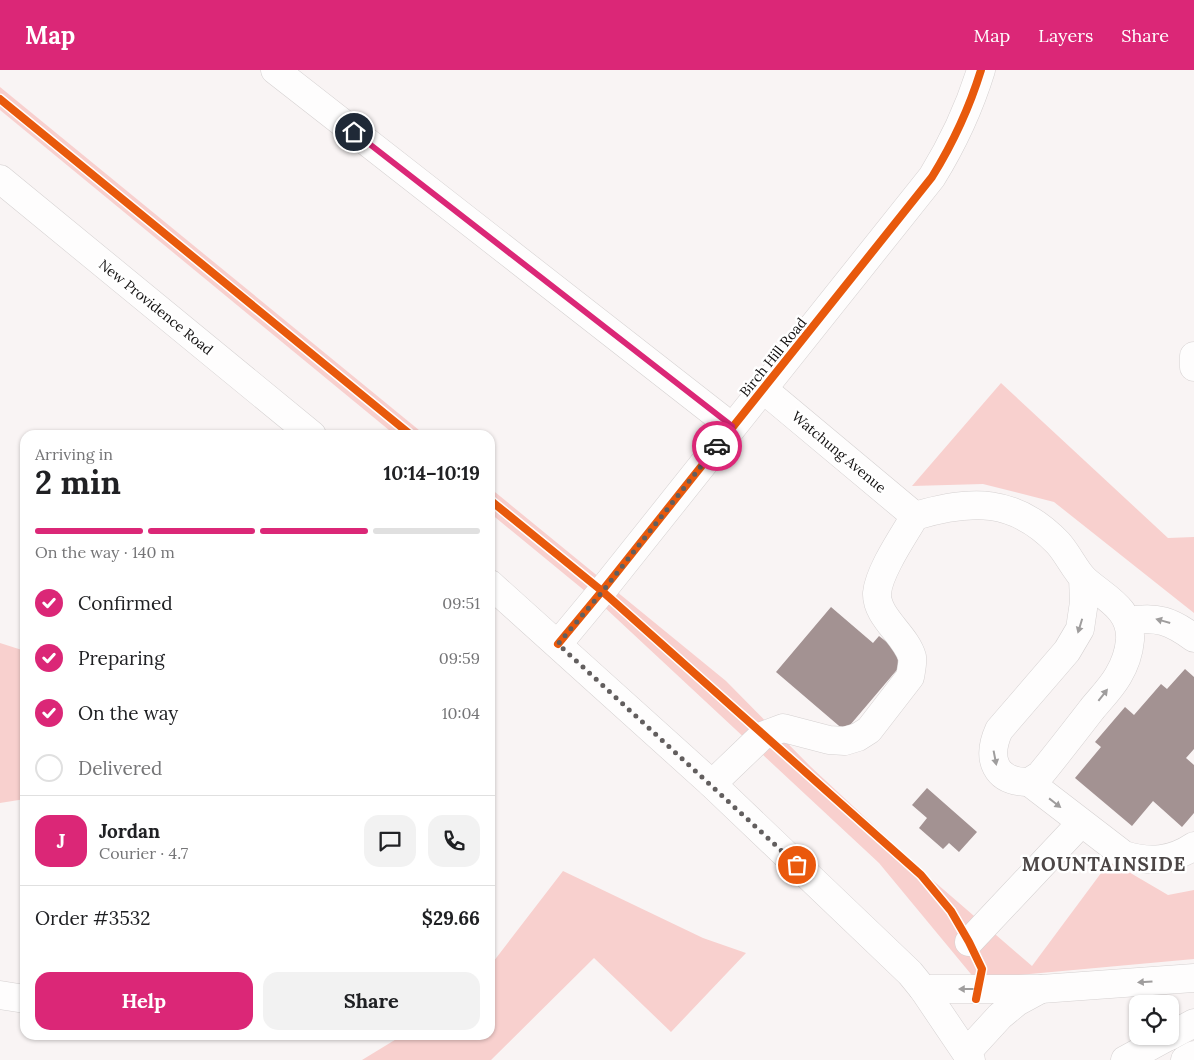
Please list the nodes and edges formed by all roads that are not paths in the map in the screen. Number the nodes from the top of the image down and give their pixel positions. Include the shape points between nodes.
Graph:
1 (275, 70) edge
2 (974, 71) edge
3 (0, 179) edge
4 (1194, 356) edge
5 (1194, 367) edge
6 (763, 389) junction
7 (732, 426) junction
8 (306, 430) edge
9 (915, 516) junction
10 (1083, 578) junction
11 (495, 588) edge
12 (1128, 621) junction
13 (1194, 638) edge
14 (558, 644) junction
15 (1029, 782) junction
16 (712, 784) junction
17 (1081, 823) junction
18 (1194, 846) edge
19 (969, 942) dead end
20 (1194, 978) edge
21 (923, 988) junction
22 (1042, 989) junction
23 (0, 995) edge
24 (20, 998) edge
25 (1194, 1023) edge
26 (1179, 1031) edge
27 (1153, 1045) edge
28 (1194, 1055) edge
29 (969, 1056) edge
30 (1125, 1060) edge
31 (1185, 1060) edge

1 - 7 main road
2 - 6 main road, Birch Hill Road via 969,109 952,146 932,177
3 - 8 main road, New Providence Road
4 - 5 main road
6 - 7 main road, Birch Hill Road
6 - 9 main road, Watchung Avenue
7 - 14 main road, Birch Hill Road
9 - 10 main road via 961,505 1008,510 1049,534 1069,555
9 - 16 main road via 881,578 877,594 880,606 912,657 910,677 868,730 858,737 845,741 829,740 783,728 762,736
10 - 12 main road via 1121,609
10 -> 15 main road via 1080,629 1067,651 999,730 994,741 992,754 1000,773 1010,780
11 - 14 main road
13 -> 12 main road via 1167,621 1148,618
15 -> 12 main road via 1040,775 1118,676 1130,639
14 - 16 main road
15 -> 17 main road
16 - 21 main road
17 - 18 main road via 1124,855 1141,860 1178,856
17 - 19 main road
20 -> 22 main road
22 -> 21 main road
21 - 29 main road
22 - 29 main road via 1017,1002 1000,1016
23 - 24 main road
25 - 26 main road
27 - 30 main road
28 - 31 main road

